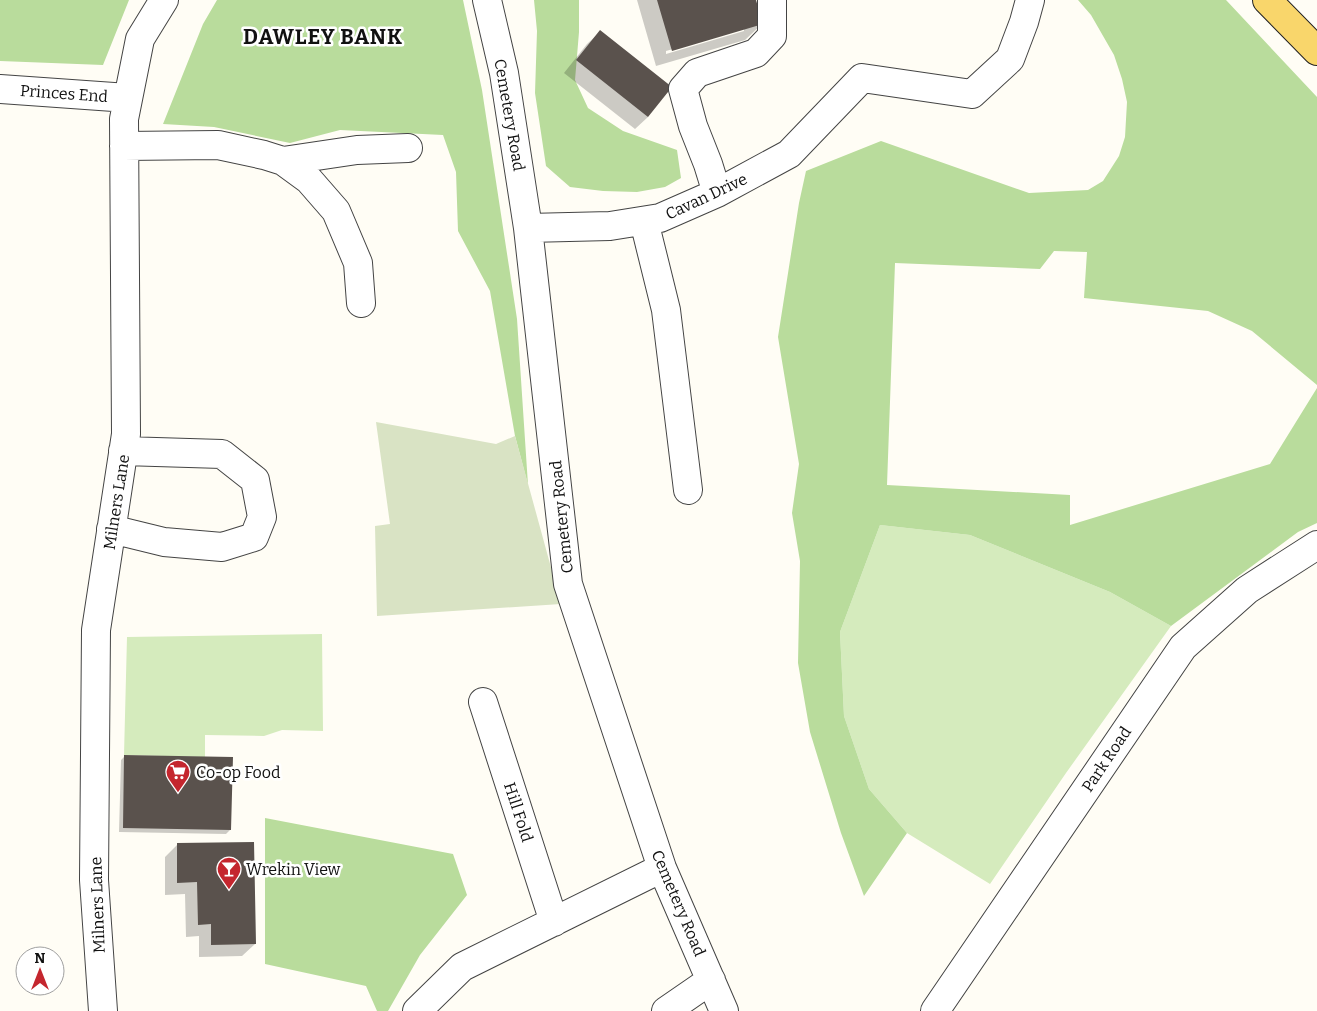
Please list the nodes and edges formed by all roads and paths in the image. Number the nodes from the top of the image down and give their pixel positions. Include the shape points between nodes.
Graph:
1 (164, 0) edge
2 (487, 0) edge
3 (772, 0) edge
4 (1030, 0) edge
5 (1267, 0) edge
6 (1317, 51) edge
7 (0, 89) edge
8 (128, 98) junction
9 (124, 146) junction
10 (408, 148) dead end
11 (283, 161) junction
12 (718, 193) junction
13 (644, 221) junction
14 (528, 228) junction
15 (361, 303) dead end
16 (123, 451) junction
17 (688, 490) dead end
18 (112, 529) junction
19 (1317, 545) edge
20 (484, 702) dead end
21 (662, 868) junction
22 (554, 922) junction
23 (711, 980) junction
24 (103, 1011) edge
25 (417, 1011) edge
26 (666, 1011) edge
27 (724, 1011) edge
28 (935, 1011) edge

1 - 8 street, Milners Lane via 140,39
2 - 14 street, Cemetery Road via 504,73
3 - 12 street via 772,36 756,53 697,73 683,89
4 - 12 street, Cavan Drive via 1010,59 972,94 862,78 789,154
5 - 6 main road
7 - 8 street, Princes End
8 - 9 street, Milners Lane
9 - 11 street via 218,145
9 - 16 street, Milners Lane via 126,434
10 - 11 street via 357,150
11 - 15 street via 309,180 336,211 358,263
12 - 13 street, Cavan Drive via 660,218
13 - 14 street, Cavan Drive via 610,226
13 - 17 street via 666,310
14 - 21 street, Cemetery Road via 568,584
16 - 18 street, Milners Lane
16 - 18 street via 222,454 255,480 262,517 254,537 222,547 164,542
18 - 24 street, Milners Lane via 96,630 94,880
19 - 28 street, Park Road via 1247,590 1183,647
20 - 22 street, Hill Fold
21 - 22 street
21 - 23 street, Cemetery Road
22 - 25 street via 462,967
23 - 26 street
23 - 27 street, Cemetery Road

